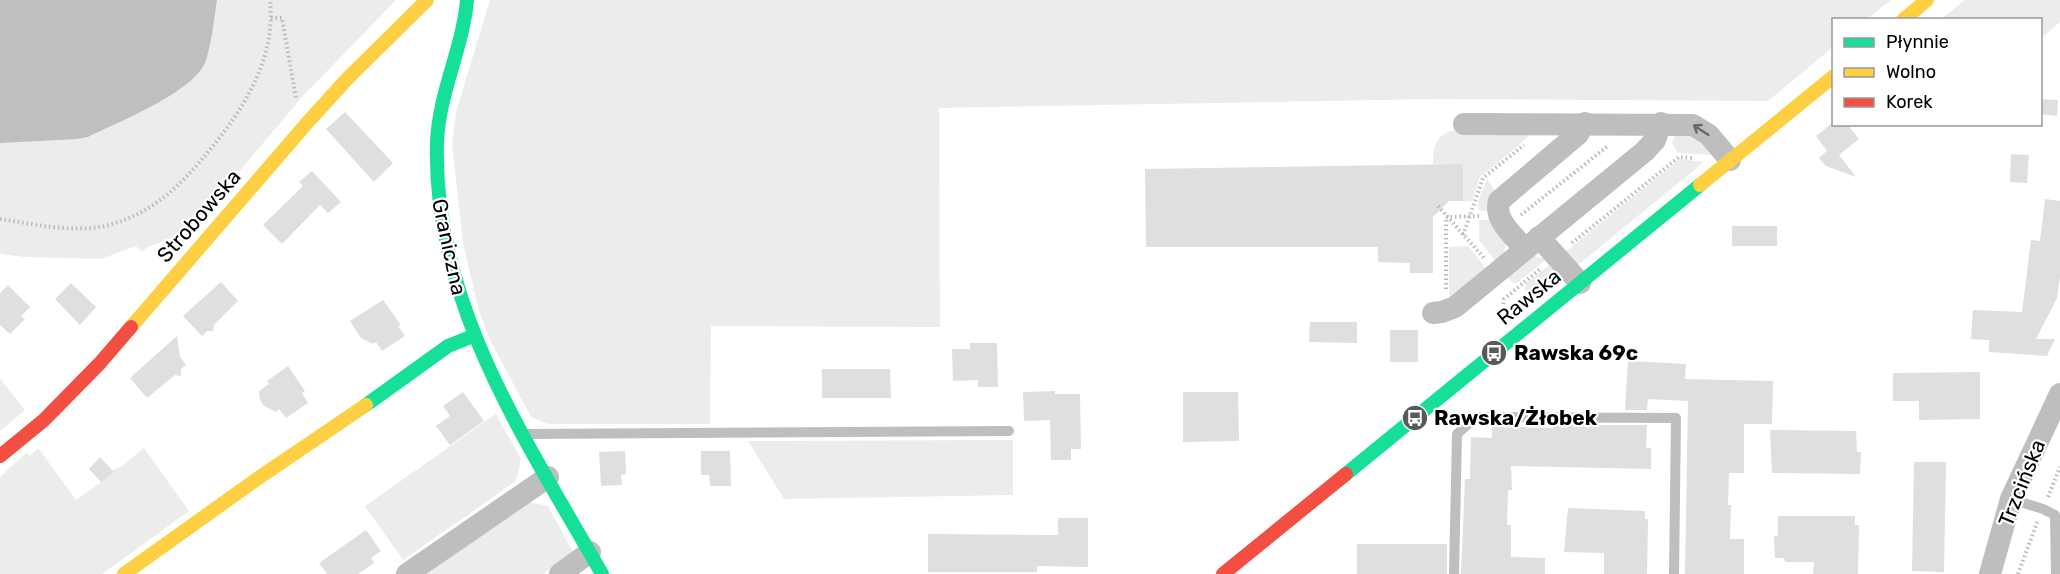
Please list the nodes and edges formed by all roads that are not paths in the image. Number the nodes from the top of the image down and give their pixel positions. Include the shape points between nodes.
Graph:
1 (426, 0) edge
2 (467, 0) edge
3 (1927, 0) edge
4 (1905, 18) edge
5 (1832, 77) edge
6 (1585, 123) junction
7 (1661, 123) junction
8 (1464, 124) dead end
9 (1730, 160) junction
10 (1532, 243) junction
11 (1580, 283) junction
12 (1441, 312) road end
13 (473, 336) junction
14 (2060, 394) edge
15 (1009, 431) dead end
16 (524, 435) junction
17 (0, 456) edge
18 (548, 477) junction
19 (2011, 499) junction
20 (590, 552) junction
21 (124, 574) edge
22 (407, 574) edge
23 (560, 574) edge
24 (602, 574) edge
25 (1223, 574) edge
26 (1454, 574) edge
27 (1674, 574) edge
28 (1990, 574) edge
29 (2056, 574) edge

1 - 17 street, Strobowska via 307,123 100,363 44,420
2 - 13 street, Graniczna via 442,103 436,164 442,231 460,303
3 - 4 street
5 - 9 street, Rawska
6 - 7 street
6 - 8 street
6 - 10 street via 1578,134 1499,201 1498,216
9 -> 7 street via 1698,127
7 - 10 street via 1650,146
9 - 11 street, Rawska
10 - 11 street via 1556,256
10 - 12 street
11 - 25 street, Rawska
13 - 16 street, Graniczna
13 - 21 street via 448,346
14 - 19 street, Trzcińska
15 - 16 lane
16 - 18 street, Graniczna
18 - 20 street, Graniczna
18 - 22 street
19 - 28 street, Trzcińska
19 - 29 lane via 2055,514
20 - 23 street
20 - 24 street, Graniczna
26 - 27 lane via 1457,434 1476,417 1676,418

